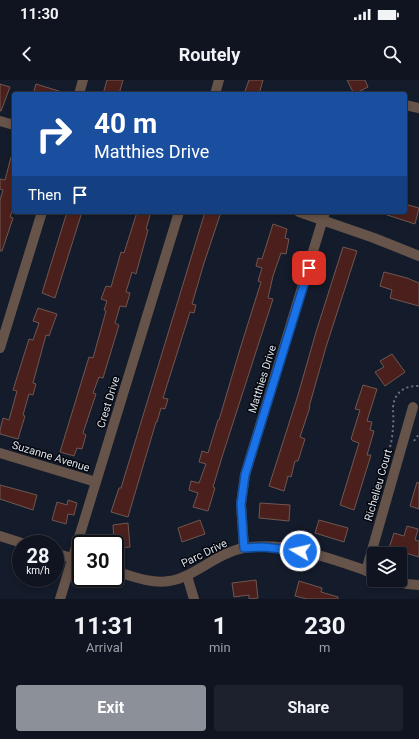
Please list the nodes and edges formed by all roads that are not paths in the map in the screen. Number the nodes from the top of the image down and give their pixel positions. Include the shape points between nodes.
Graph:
1 (83, 80) edge
2 (219, 80) edge
3 (80, 92) edge
4 (216, 92) edge
5 (407, 106) edge
6 (419, 108) edge
7 (0, 121) edge
8 (12, 124) edge
9 (41, 214) edge
10 (178, 214) edge
11 (312, 214) edge
12 (324, 216) edge
13 (419, 256) edge
14 (0, 348) edge
15 (413, 406) dead end
16 (0, 453) edge
17 (96, 482) junction
18 (83, 535) edge
19 (0, 536) edge
20 (12, 540) edge
21 (376, 547) edge
22 (244, 548) junction
23 (72, 571) edge
24 (367, 571) edge
25 (124, 573) edge
26 (187, 576) junction
27 (407, 584) edge
28 (419, 584) edge
29 (60, 599) edge
30 (194, 599) edge

1 - 3 street
2 - 4 street
5 - 6 street
7 - 8 street
9 - 14 street
10 - 17 street, Crest Drive
11 - 12 street
12 - 13 street
12 - 22 street, Matthies Drive via 245,475 241,504
15 - 21 street, Richelieu Court
16 - 17 street, Suzanne Avenue
17 - 18 street, Crest Drive
19 - 20 street
22 - 24 street, Parc Drive via 285,548 314,554
22 - 26 street, Parc Drive via 207,563
23 - 29 street, Crest Drive
25 - 26 street, Parc Drive via 168,582
26 - 30 street
27 - 28 street

